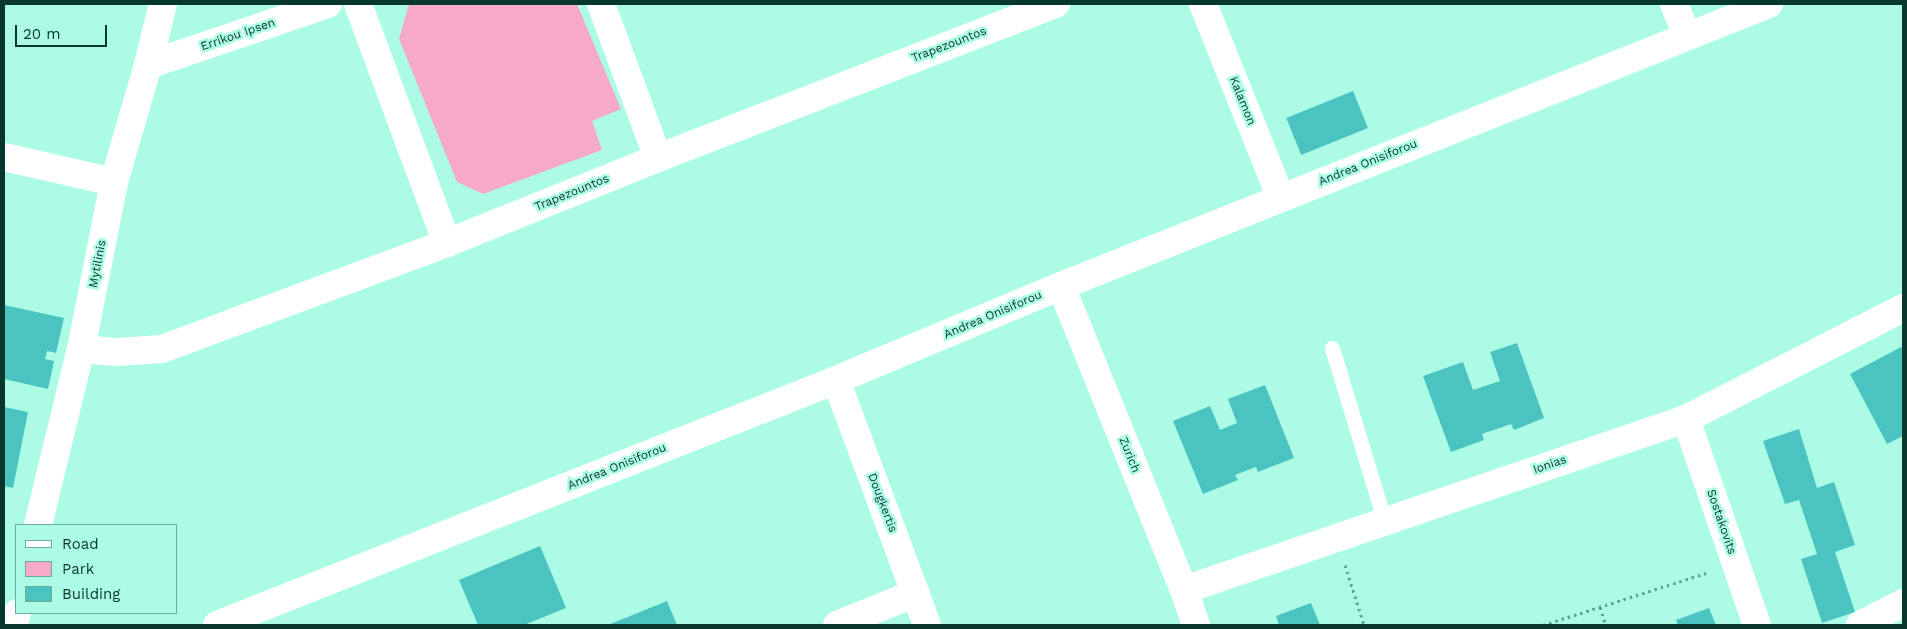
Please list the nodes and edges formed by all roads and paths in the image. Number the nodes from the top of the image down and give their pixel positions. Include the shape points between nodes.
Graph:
1 (163, 4) edge
2 (328, 4) edge
3 (358, 4) edge
4 (602, 4) edge
5 (1056, 4) edge
6 (1203, 4) edge
7 (1674, 4) edge
8 (1769, 4) edge
9 (1687, 36) junction
10 (148, 65) junction
11 (4, 157) edge
12 (658, 158) junction
13 (114, 182) junction
14 (1281, 198) junction
15 (447, 243) junction
16 (1061, 286) junction
17 (1903, 308) edge
18 (1332, 348) dead end
19 (81, 349) junction
20 (836, 380) junction
21 (1686, 419) junction
22 (1385, 522) junction
23 (38, 524) edge
24 (1337, 538) junction
25 (1736, 564) junction
26 (1184, 590) junction
27 (916, 593) junction
28 (1903, 603) edge
29 (1600, 607) junction
30 (217, 625) edge
31 (838, 625) edge
32 (927, 625) edge
33 (1196, 625) edge
34 (1364, 625) edge
35 (1543, 625) edge
36 (1606, 625) edge
37 (1757, 625) edge
38 (1860, 625) edge

1 - 10 street, Mytilinis
2 - 10 street, Errikou Ipsen
3 - 15 street
4 - 12 street
5 - 12 street, Trapezountos
6 - 14 street, Kalamon
7 - 9 street
8 - 9 street, Andrea Onisiforou
9 - 14 street, Andrea Onisiforou
10 - 13 street, Mytilinis
11 - 13 street
12 - 15 street, Trapezountos
13 - 19 street, Mytilinis
14 - 16 street, Andrea Onisiforou
15 - 19 street, Trapezountos via 162,349 116,352
16 - 20 street, Andrea Onisiforou
16 - 26 street, Zurich
17 - 21 street, Ionias
18 - 22 lane
19 - 23 street, Mytilinis
20 - 27 street, Dougkertis
20 - 30 street, Andrea Onisiforou
21 - 22 street, Ionias
21 - 25 street, Sostakovits
22 - 24 street, Ionias
24 - 26 street, Ionias
24 - 34 path
25 - 29 path
25 - 37 street, Sostakovits
26 - 33 street, Zurich
27 - 31 street
27 - 32 street, Dougkertis
28 - 38 street
29 - 35 path
29 - 36 path

